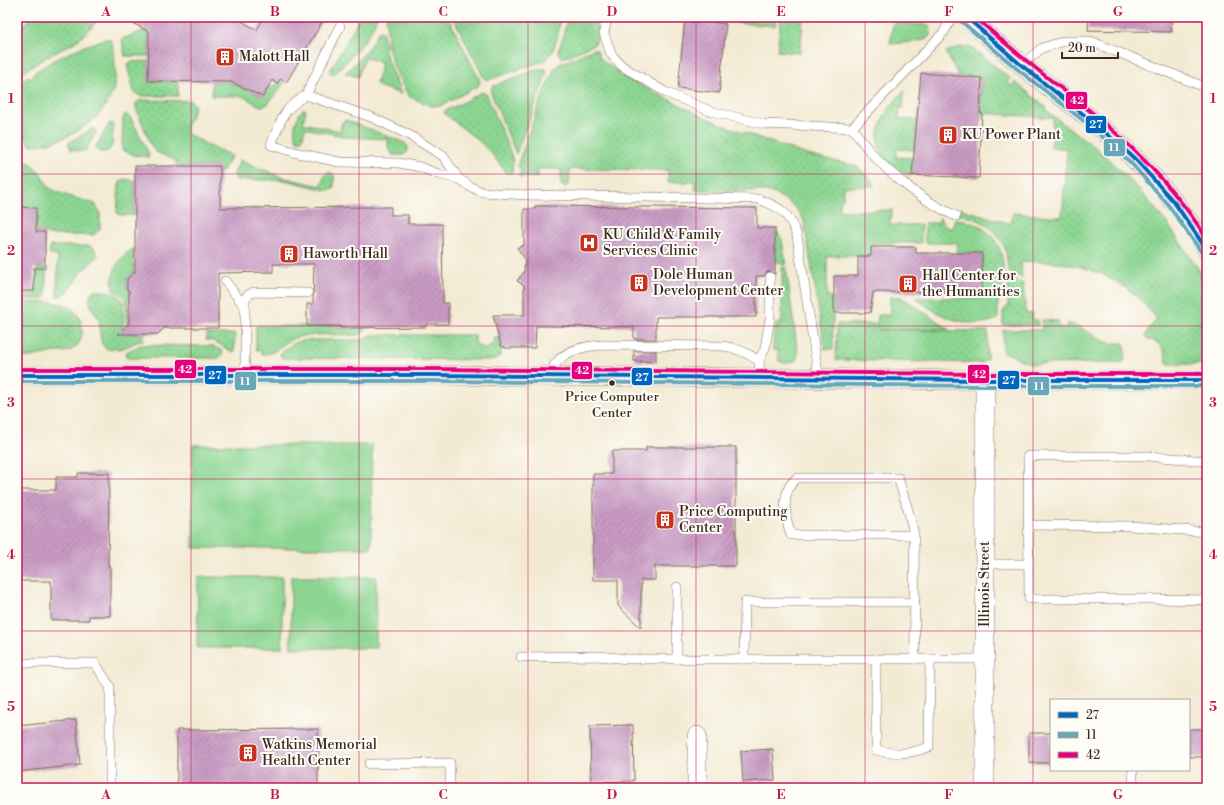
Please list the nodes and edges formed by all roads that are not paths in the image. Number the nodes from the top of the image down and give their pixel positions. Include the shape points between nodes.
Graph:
1 (607, 17) edge
2 (952, 17) edge
3 (966, 17) edge
4 (340, 26) dead end
5 (1022, 65) junction
6 (1207, 88) edge
7 (306, 95) junction
8 (852, 128) junction
9 (459, 179) junction
10 (956, 216) dead end
11 (1207, 250) edge
12 (770, 277) dead end
13 (225, 282) dead end
14 (308, 293) dead end
15 (245, 307) junction
16 (759, 370) junction
17 (17, 375) edge
18 (245, 375) junction
19 (548, 377) junction
20 (820, 379) junction
21 (985, 380) junction
22 (1207, 380) edge
23 (1207, 461) edge
24 (1029, 526) junction
25 (1207, 532) edge
26 (914, 535) junction
27 (985, 564) junction
28 (1029, 564) junction
29 (677, 587) dead end
30 (1207, 600) edge
31 (915, 602) junction
32 (521, 657) dead end
33 (677, 659) junction
34 (744, 659) junction
35 (876, 659) junction
36 (915, 659) junction
37 (930, 659) junction
38 (985, 659) junction
39 (17, 663) edge
40 (697, 736) dead end
41 (369, 764) dead end
42 (1133, 771) edge
43 (110, 788) edge
44 (450, 788) edge
45 (697, 788) edge
46 (985, 788) edge
47 (1132, 788) edge

1 - 8 lane via 604,33 611,54 622,66 665,92 710,111 764,124
2 - 8 lane via 944,32
3 - 5 street
4 - 7 lane
5 - 6 lane via 1042,48 1065,41 1090,41
5 - 11 street via 1106,132 1149,172 1180,210
7 - 9 lane via 371,117 409,135 443,156
7 - 9 lane via 294,102 284,113 271,145 339,162 406,164
8 - 10 lane via 894,175 935,206
9 - 20 lane via 482,192 519,195 758,199 774,204 787,215 797,236
12 - 16 lane via 770,318
13 - 15 lane
14 - 15 lane via 254,292 245,298
15 - 18 lane
16 - 19 street
16 - 19 lane via 747,352 723,346 588,346 574,350 555,363
16 - 20 street
17 - 18 street
18 - 19 street
20 - 21 street
21 - 22 street
21 - 27 street, Illinois Street
23 - 24 lane via 1148,456 1028,456
24 - 25 lane via 1131,526
24 - 28 lane
26 - 26 lane via 791,535 786,519 787,492 797,478 898,478
26 - 31 lane
27 - 28 lane
27 - 38 street, Illinois Street
28 - 30 lane via 1029,599
29 - 33 lane
31 - 34 lane via 745,602
31 - 36 lane
32 - 33 lane
33 - 34 lane
34 - 35 lane
35 - 36 lane
35 - 37 lane via 876,750 902,754 929,747
36 - 37 lane
37 - 38 lane
38 - 46 street, Illinois Street
39 - 43 lane via 95,663 110,687
40 - 45 street
41 - 44 lane via 450,763
42 - 47 lane

